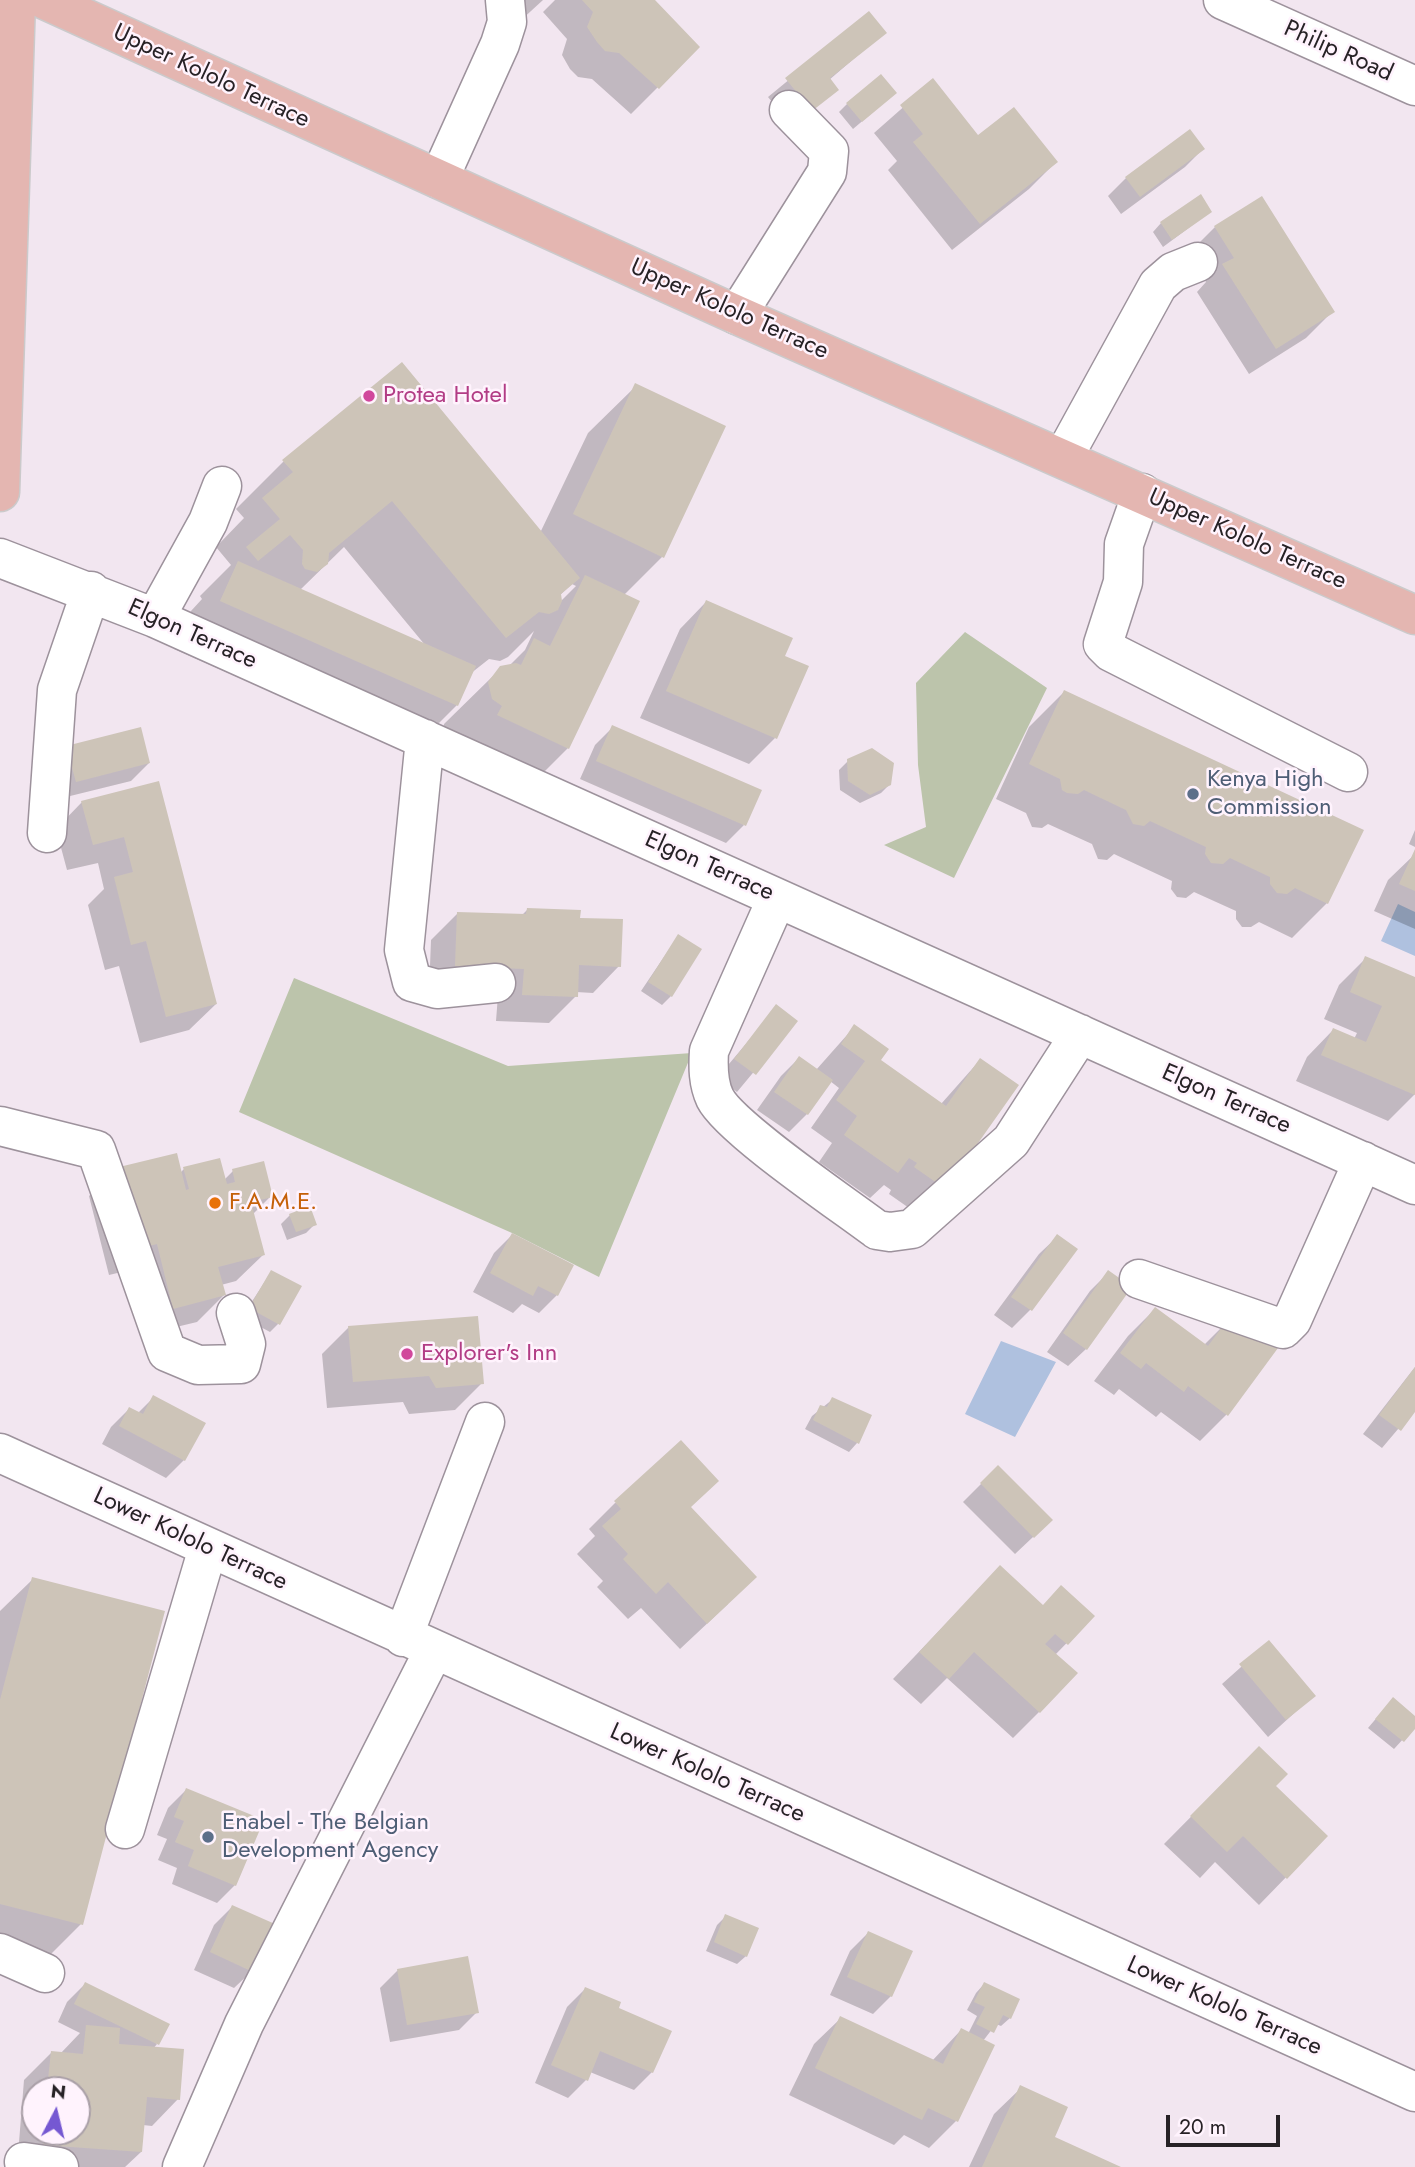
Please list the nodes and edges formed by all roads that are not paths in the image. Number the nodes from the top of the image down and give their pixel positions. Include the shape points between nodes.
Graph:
1 (16, 0) edge
2 (45, 0) edge
3 (505, 0) edge
4 (1223, 0) edge
5 (1415, 86) edge
6 (789, 110) dead end
7 (439, 179) junction
8 (1198, 262) dead end
9 (737, 315) junction
10 (1063, 458) junction
11 (222, 486) dead end
12 (0, 492) edge
13 (1142, 493) junction
14 (0, 558) edge
15 (91, 591) junction
16 (1415, 614) edge
17 (155, 618) junction
18 (425, 739) junction
19 (1348, 772) dead end
20 (47, 833) dead end
21 (777, 898) junction
22 (496, 983) dead end
23 (1080, 1034) junction
24 (0, 1126) edge
25 (1363, 1161) junction
26 (1415, 1185) edge
27 (1139, 1279) dead end
28 (236, 1313) dead end
29 (485, 1422) dead end
30 (0, 1453) edge
31 (208, 1548) junction
32 (418, 1643) junction
33 (125, 1829) dead end
34 (0, 1954) edge
35 (45, 1973) dead end
36 (1415, 2092) edge
37 (181, 2167) edge

1 - 12 main road
2 - 7 main road, Upper Kololo Terrace
3 - 7 street via 507,22 500,44
4 - 5 street, Philip Road
6 - 9 street via 829,151 827,172
7 - 9 main road, Upper Kololo Terrace
8 - 10 street via 1173,272 1158,285
9 - 10 main road, Upper Kololo Terrace
10 - 13 main road, Upper Kololo Terrace
11 - 17 street via 208,522
13 - 16 main road, Upper Kololo Terrace
13 - 19 street via 1124,544 1123,582 1103,644
14 - 15 street, Elgon Terrace
15 - 17 street, Elgon Terrace
15 - 20 street via 57,690
17 - 18 street, Elgon Terrace
18 - 21 street, Elgon Terrace
18 - 22 street via 404,950 412,982 437,989
21 - 23 street, Elgon Terrace
21 - 23 street via 709,1051 708,1073 715,1100 750,1134 877,1230 912,1228 1011,1141
23 - 25 street, Elgon Terrace
24 - 28 street via 96,1150 167,1352 198,1365 241,1364 246,1344
25 - 26 street, Elgon Terrace
25 - 27 street via 1292,1320 1283,1329
29 - 32 street
30 - 31 street, Lower Kololo Terrace
31 - 32 street, Lower Kololo Terrace
31 - 33 street
32 - 36 street, Lower Kololo Terrace
32 - 37 street
34 - 35 street

